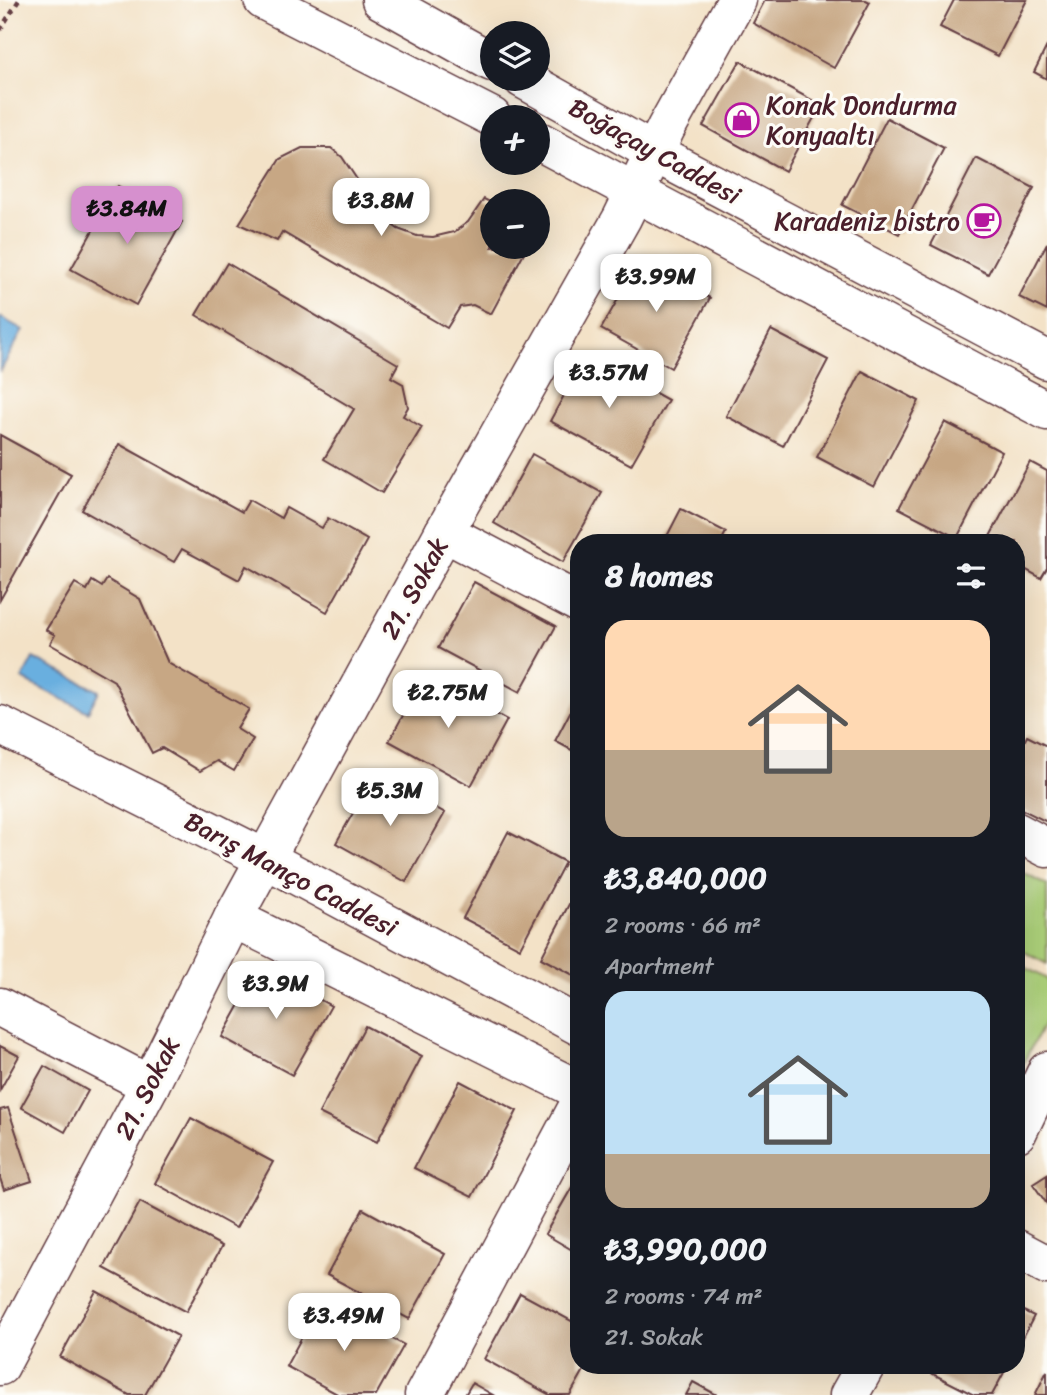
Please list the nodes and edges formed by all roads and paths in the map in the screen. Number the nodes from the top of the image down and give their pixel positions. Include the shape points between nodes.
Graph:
1 (19, 0) edge
2 (263, 0) edge
3 (381, 0) edge
4 (737, 0) edge
5 (0, 30) edge
6 (480, 55) edge
7 (544, 91) edge
8 (480, 111) edge
9 (550, 147) edge
10 (653, 152) junction
11 (636, 191) junction
12 (1047, 360) edge
13 (1047, 411) edge
14 (444, 532) junction
15 (570, 598) edge
16 (0, 724) edge
17 (1025, 836) edge
18 (1047, 848) edge
19 (266, 859) junction
20 (233, 918) junction
21 (0, 1007) edge
22 (570, 1021) edge
23 (1047, 1072) edge
24 (150, 1085) junction
25 (570, 1086) edge
26 (1025, 1117) edge
27 (570, 1122) edge
28 (1025, 1253) edge
29 (1047, 1265) edge
30 (0, 1366) edge
31 (861, 1374) edge
32 (424, 1395) edge
33 (849, 1395) edge

1 - 5 path
2 - 8 street
3 - 6 street
4 - 10 street, 21. Sokak
7 - 10 street, Boğaçay Caddesi
9 - 11 street, Boğaçay Caddesi
10 - 11 street, 21. Sokak
10 - 12 street, Boğaçay Caddesi
11 - 13 street, Boğaçay Caddesi
11 - 14 street, 21. Sokak
14 - 15 street
14 - 19 street, 21. Sokak
16 - 19 street, Barış Manço Caddesi
17 - 18 street
19 - 20 street, 21. Sokak
19 - 22 street, Barış Manço Caddesi
20 - 24 street, 21. Sokak
20 - 25 street
21 - 24 street
23 - 26 street
24 - 30 street, 21. Sokak
27 - 32 street
28 - 29 street
31 - 33 street

